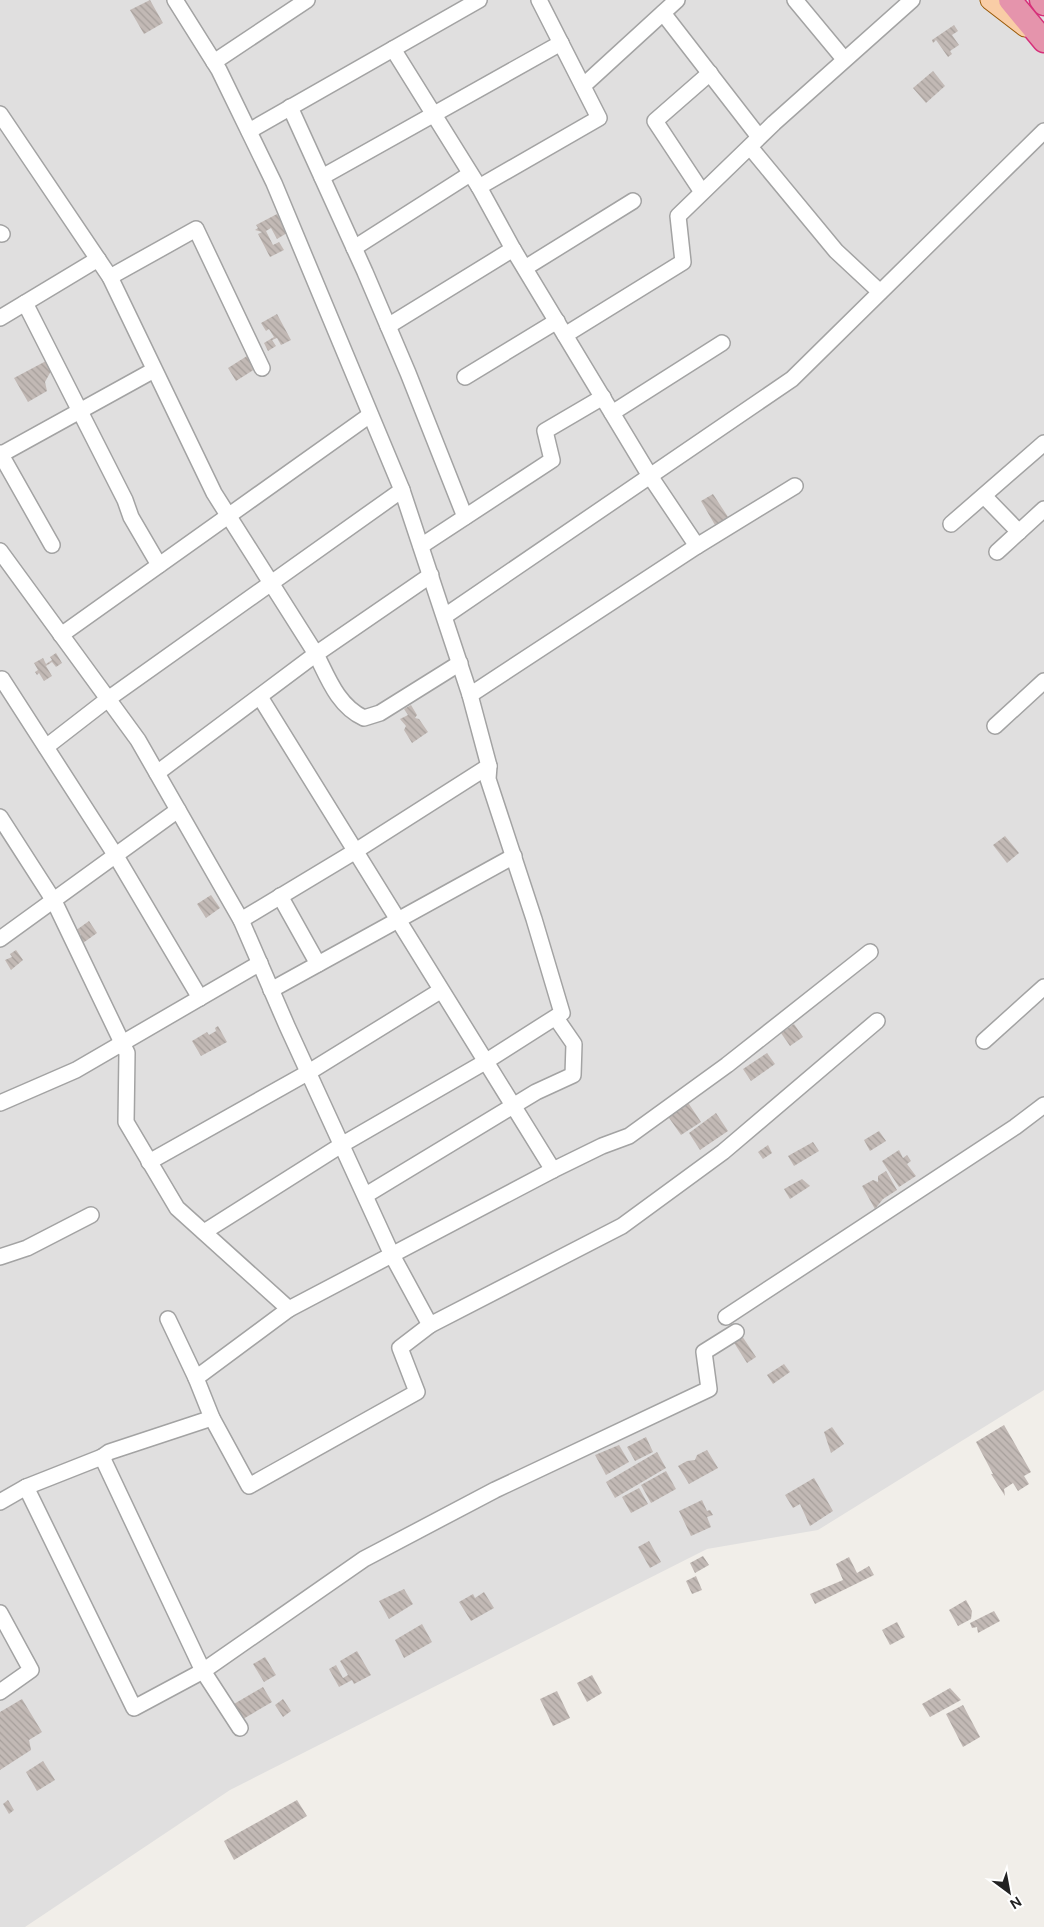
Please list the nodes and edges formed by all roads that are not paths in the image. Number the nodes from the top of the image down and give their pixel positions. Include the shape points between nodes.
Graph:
1 (175, 0) edge
2 (307, 0) edge
3 (479, 0) edge
4 (539, 0) edge
5 (677, 0) edge
6 (795, 0) edge
7 (912, 0) edge
8 (990, 0) edge
9 (1010, 0) edge
10 (1041, 0) edge
11 (1044, 4) edge
12 (663, 13) junction
13 (1044, 41) edge
14 (561, 43) junction
15 (393, 49) junction
16 (844, 59) junction
17 (214, 62) junction
18 (710, 73) junction
19 (583, 86) junction
20 (290, 107) junction
21 (0, 114) edge
22 (432, 115) junction
23 (249, 130) junction
24 (1044, 131) edge
25 (755, 142) junction
26 (470, 174) junction
27 (322, 177) junction
28 (480, 187) junction
29 (702, 192) junction
30 (633, 202) dead end
31 (354, 248) junction
32 (514, 249) junction
33 (98, 259) junction
34 (525, 268) junction
35 (110, 277) junction
36 (880, 292) junction
37 (25, 303) junction
38 (0, 318) edge
39 (557, 321) junction
40 (388, 326) junction
41 (566, 335) junction
42 (722, 343) dead end
43 (262, 368) dead end
44 (154, 370) junction
45 (466, 377) dead end
46 (603, 397) junction
47 (80, 412) junction
48 (612, 413) junction
49 (370, 415) junction
50 (1044, 443) edge
51 (0, 454) edge
52 (650, 476) junction
53 (796, 486) dead end
54 (402, 490) junction
55 (984, 496) junction
56 (1044, 509) edge
57 (229, 516) junction
58 (465, 517) junction
59 (951, 524) dead end
60 (1018, 532) junction
61 (52, 545) dead end
62 (421, 546) junction
63 (697, 546) junction
64 (997, 552) dead end
65 (1, 557) edge
66 (160, 565) junction
67 (431, 575) junction
68 (271, 583) junction
69 (445, 616) junction
70 (61, 635) junction
71 (316, 654) junction
72 (460, 663) junction
73 (0, 680) edge
74 (1044, 681) edge
75 (470, 695) junction
76 (260, 697) junction
77 (108, 699) junction
78 (994, 726) dead end
79 (46, 748) junction
80 (489, 766) junction
81 (157, 773) junction
82 (178, 810) junction
83 (0, 817) edge
84 (354, 852) junction
85 (116, 856) junction
86 (514, 856) junction
87 (280, 896) junction
88 (54, 901) junction
89 (241, 920) junction
90 (396, 920) junction
91 (0, 939) edge
92 (870, 952) dead end
93 (260, 963) junction
94 (318, 964) junction
95 (1044, 986) edge
96 (271, 990) junction
97 (440, 991) junction
98 (200, 998) junction
99 (556, 1018) junction
100 (877, 1021) dead end
101 (984, 1041) dead end
102 (123, 1043) junction
103 (485, 1062) junction
104 (309, 1072) junction
105 (0, 1103) edge
106 (1044, 1105) edge
107 (513, 1106) junction
108 (343, 1144) junction
109 (149, 1162) junction
110 (552, 1170) junction
111 (366, 1195) junction
112 (92, 1215) dead end
113 (204, 1232) junction
114 (392, 1255) junction
115 (0, 1257) edge
116 (289, 1309) junction
117 (726, 1317) dead end
118 (168, 1319) dead end
119 (430, 1325) junction
120 (736, 1332) dead end
121 (196, 1378) junction
122 (212, 1418) junction
123 (102, 1457) junction
124 (26, 1487) junction
125 (0, 1502) edge
126 (0, 1613) edge
127 (203, 1671) junction
128 (0, 1692) edge
129 (240, 1728) dead end

1 - 17 street
2 - 17 street
3 - 15 street
4 - 14 street
5 - 12 street
6 - 16 street
7 - 16 street
8 - 13 main road
9 - 13 highway
10 - 11 highway
12 - 18 street
12 - 19 street
14 - 19 street
14 - 22 street
15 - 20 street
15 - 22 street
16 - 25 street
17 - 23 street
18 - 25 street
18 - 29 street via 655,122
19 - 28 street via 599,118
20 - 23 street
20 - 27 street
21 - 33 street
22 - 26 street
22 - 27 street
23 - 49 street
24 - 36 street
25 - 29 street
25 - 36 street via 836,251
26 - 28 street
26 - 31 street
27 - 31 street
28 - 32 street
29 - 41 street via 678,216 684,262
30 - 34 street
31 - 40 street
32 - 34 street
32 - 40 street
33 - 35 street
33 - 37 street
34 - 39 street
35 - 43 street via 196,229
35 - 44 street
36 - 52 street via 792,379
37 - 38 street
37 - 47 street
39 - 41 street
39 - 45 street
40 - 58 street
41 - 46 street
42 - 48 street
44 - 47 street
44 - 57 street via 214,493
46 - 48 street
46 - 58 street via 545,431 552,460
47 - 51 street
47 - 66 street via 131,517
48 - 52 street
49 - 54 street
49 - 57 street
50 - 55 street
51 - 61 street
52 - 63 street
52 - 69 street
53 - 63 street
54 - 62 street
54 - 68 street
55 - 59 street
55 - 60 street
56 - 60 street
57 - 66 street
57 - 68 street
58 - 62 street
60 - 64 street
62 - 67 street
63 - 75 street
65 - 70 street
66 - 70 street
67 - 69 street
67 - 71 street
68 - 71 street
68 - 77 street
69 - 72 street
70 - 77 street
71 - 72 street via 344,704 364,718 380,713
71 - 76 street
72 - 75 street
73 - 79 street
74 - 78 street
75 - 80 street
76 - 81 street
76 - 84 street
77 - 79 street
77 - 81 street
79 - 85 street
80 - 84 street
80 - 86 street via 488,779
81 - 82 street
82 - 85 street
82 - 89 street
83 - 88 street
84 - 87 street
84 - 90 street
85 - 88 street
85 - 98 street
86 - 90 street
86 - 99 street via 554,980 562,1013
87 - 89 street
87 - 94 street
88 - 91 street
88 - 102 street
89 - 93 street
90 - 94 street
90 - 97 street
92 - 110 street via 727,1065 629,1136
93 - 96 street
93 - 98 street
94 - 96 street
95 - 101 street
96 - 104 street
97 - 103 street
97 - 104 street
98 - 102 street
99 - 103 street
99 - 107 street via 574,1044 573,1075
100 - 119 street via 724,1152 622,1226
102 - 105 street via 76,1070
102 - 109 street via 127,1053 126,1122
103 - 107 street
103 - 108 street
104 - 108 street
104 - 109 street
106 - 117 street via 1016,1127
107 - 110 street
107 - 111 street
108 - 111 street
108 - 113 street
109 - 113 street via 177,1208
110 - 114 street
111 - 114 street
112 - 115 street via 27,1248
113 - 116 street
114 - 116 street
114 - 119 street
116 - 121 street
118 - 121 street
119 - 122 street via 400,1348 416,1392 249,1486
120 - 127 street via 704,1352 709,1389 494,1490 364,1560
121 - 122 street
122 - 123 street
123 - 124 street
123 - 127 street
124 - 125 street
124 - 127 street via 134,1708
126 - 128 street via 31,1670
127 - 129 street

